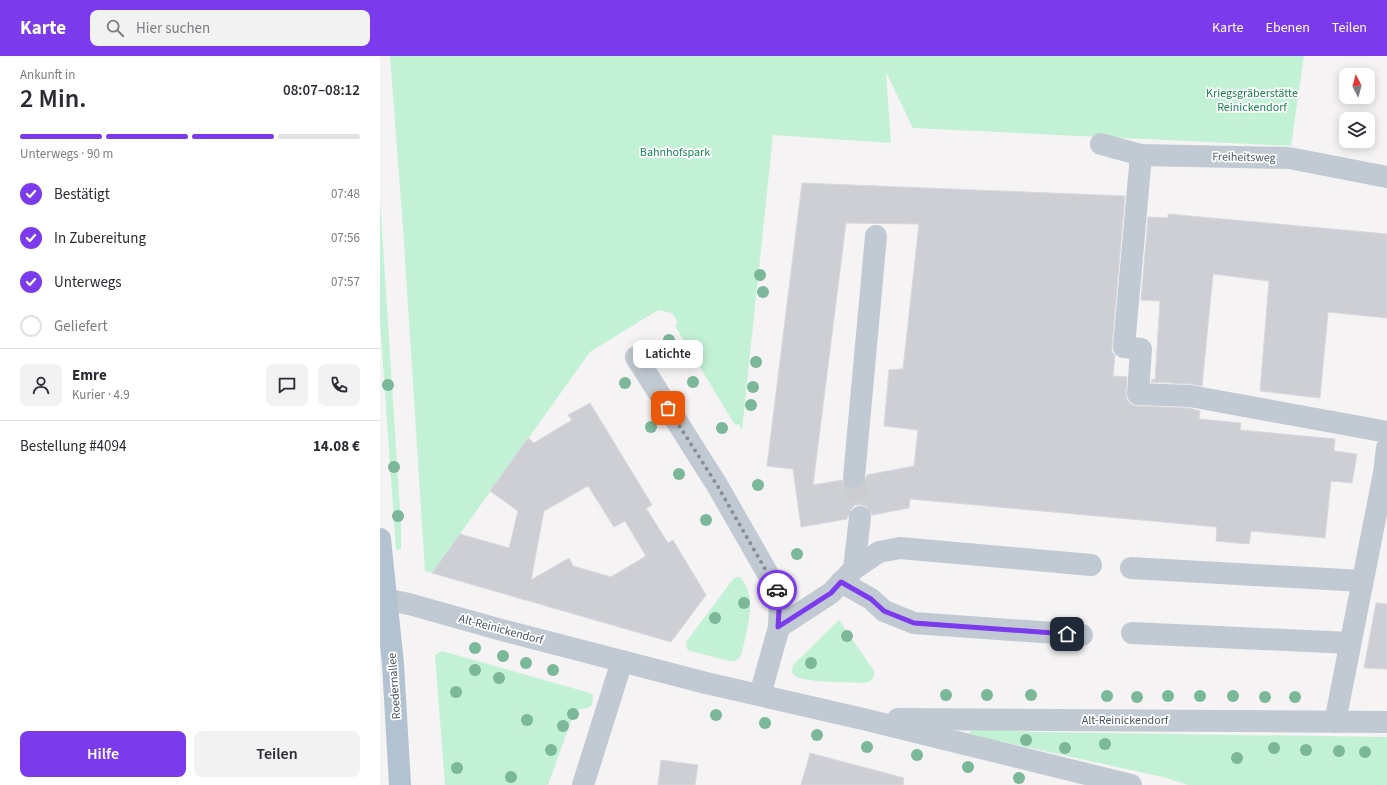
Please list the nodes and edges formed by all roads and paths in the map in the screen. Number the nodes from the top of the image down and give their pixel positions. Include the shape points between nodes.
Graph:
1 (1102, 144) dead end
2 (1141, 155) junction
3 (1387, 177) edge
4 (876, 236) dead end
5 (636, 357) dead end
6 (1387, 432) edge
7 (1387, 448) edge
8 (854, 478) tunnel mouth
9 (860, 517) tunnel mouth
10 (380, 539) edge
11 (1091, 565) dead end
12 (1132, 568) dead end
13 (848, 575) junction
14 (1362, 581) junction
15 (383, 599) edge
16 (778, 627) junction
17 (1132, 633) dead end
18 (1082, 635) dead end
19 (1350, 643) junction
20 (622, 661) junction
21 (760, 695) junction
22 (863, 719) junction
23 (1335, 722) junction
24 (1387, 722) edge
25 (400, 785) edge
26 (583, 785) edge
27 (1131, 785) edge

1 - 2 street, Freiheitsweg
2 - 3 street, Freiheitsweg via 1289,158
2 - 6 street via 1124,347 1141,349 1138,394 1190,396
4 - 8 street
5 - 16 street via 717,485 780,595
7 - 14 street
9 - 13 street
10 - 15 main road, Roedernallee
11 - 13 street via 900,548 879,552
12 - 14 street
13 - 16 street via 831,593
13 - 18 street via 884,611 914,623
14 - 19 street
15 - 20 street, Alt-Reinickendorf
15 - 25 main road, Roedernallee via 393,664
16 - 21 street
17 - 19 street
19 - 23 street
20 - 21 street, Alt-Reinickendorf
20 - 26 street
21 - 22 street, Alt-Reinickendorf
22 - 23 street, Alt-Reinickendorf
22 - 27 street, Alt-Reinickendorf
23 - 24 street, Alt-Reinickendorf

